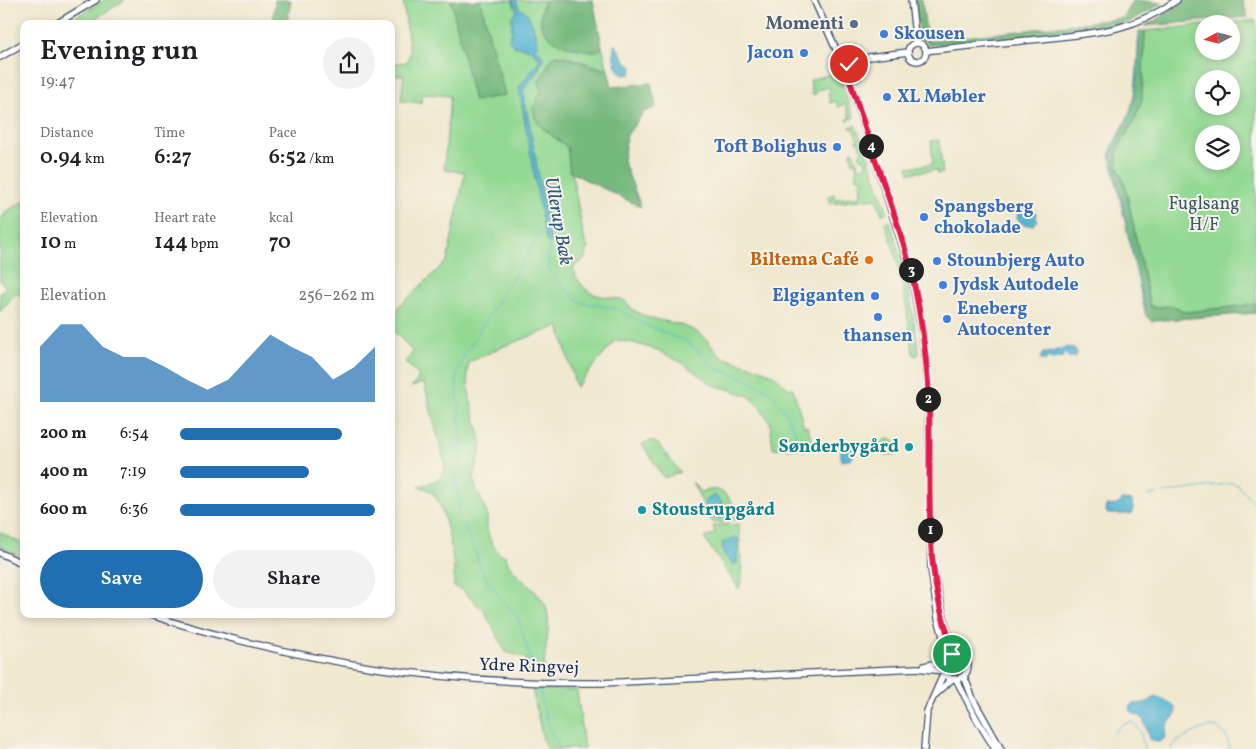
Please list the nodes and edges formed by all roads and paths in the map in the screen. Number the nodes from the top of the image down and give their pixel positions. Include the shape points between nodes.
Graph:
1 (96, 0) edge
2 (814, 0) edge
3 (911, 0) edge
4 (1177, 0) edge
5 (63, 20) edge
6 (916, 43) junction
7 (20, 45) edge
8 (926, 51) junction
9 (908, 52) junction
10 (0, 57) edge
11 (844, 65) junction
12 (0, 553) edge
13 (931, 554) junction
14 (20, 562) edge
15 (160, 618) edge
16 (955, 653) junction
17 (946, 657) junction
18 (917, 668) junction
19 (944, 672) junction
20 (964, 676) junction
21 (954, 679) junction
22 (934, 696) junction
23 (924, 749) edge
24 (995, 749) edge
25 (1001, 749) edge

1 - 5 street
2 - 11 street
3 - 6 street
4 - 8 street via 1157,14 1105,32
6 - 8 street
6 - 9 street
7 - 10 street
8 - 9 street via 919,62 910,58
9 - 11 street via 869,57
11 - 13 street via 906,250 916,292 928,384
12 - 14 street
13 - 16 street via 940,602
13 - 17 street via 934,594
15 - 18 street, Ydre Ringvej via 237,641 312,658 397,672 489,681 560,684
16 - 17 street
16 - 20 street via 963,655 967,661 968,669
17 - 18 street, Ydre Ringvej via 938,663
17 - 19 street via 942,665
18 - 19 street, Ydre Ringvej
19 - 21 street
19 - 22 street
20 - 21 street
20 - 25 street via 973,700
21 - 22 street
21 - 24 street
22 - 23 street via 926,717

